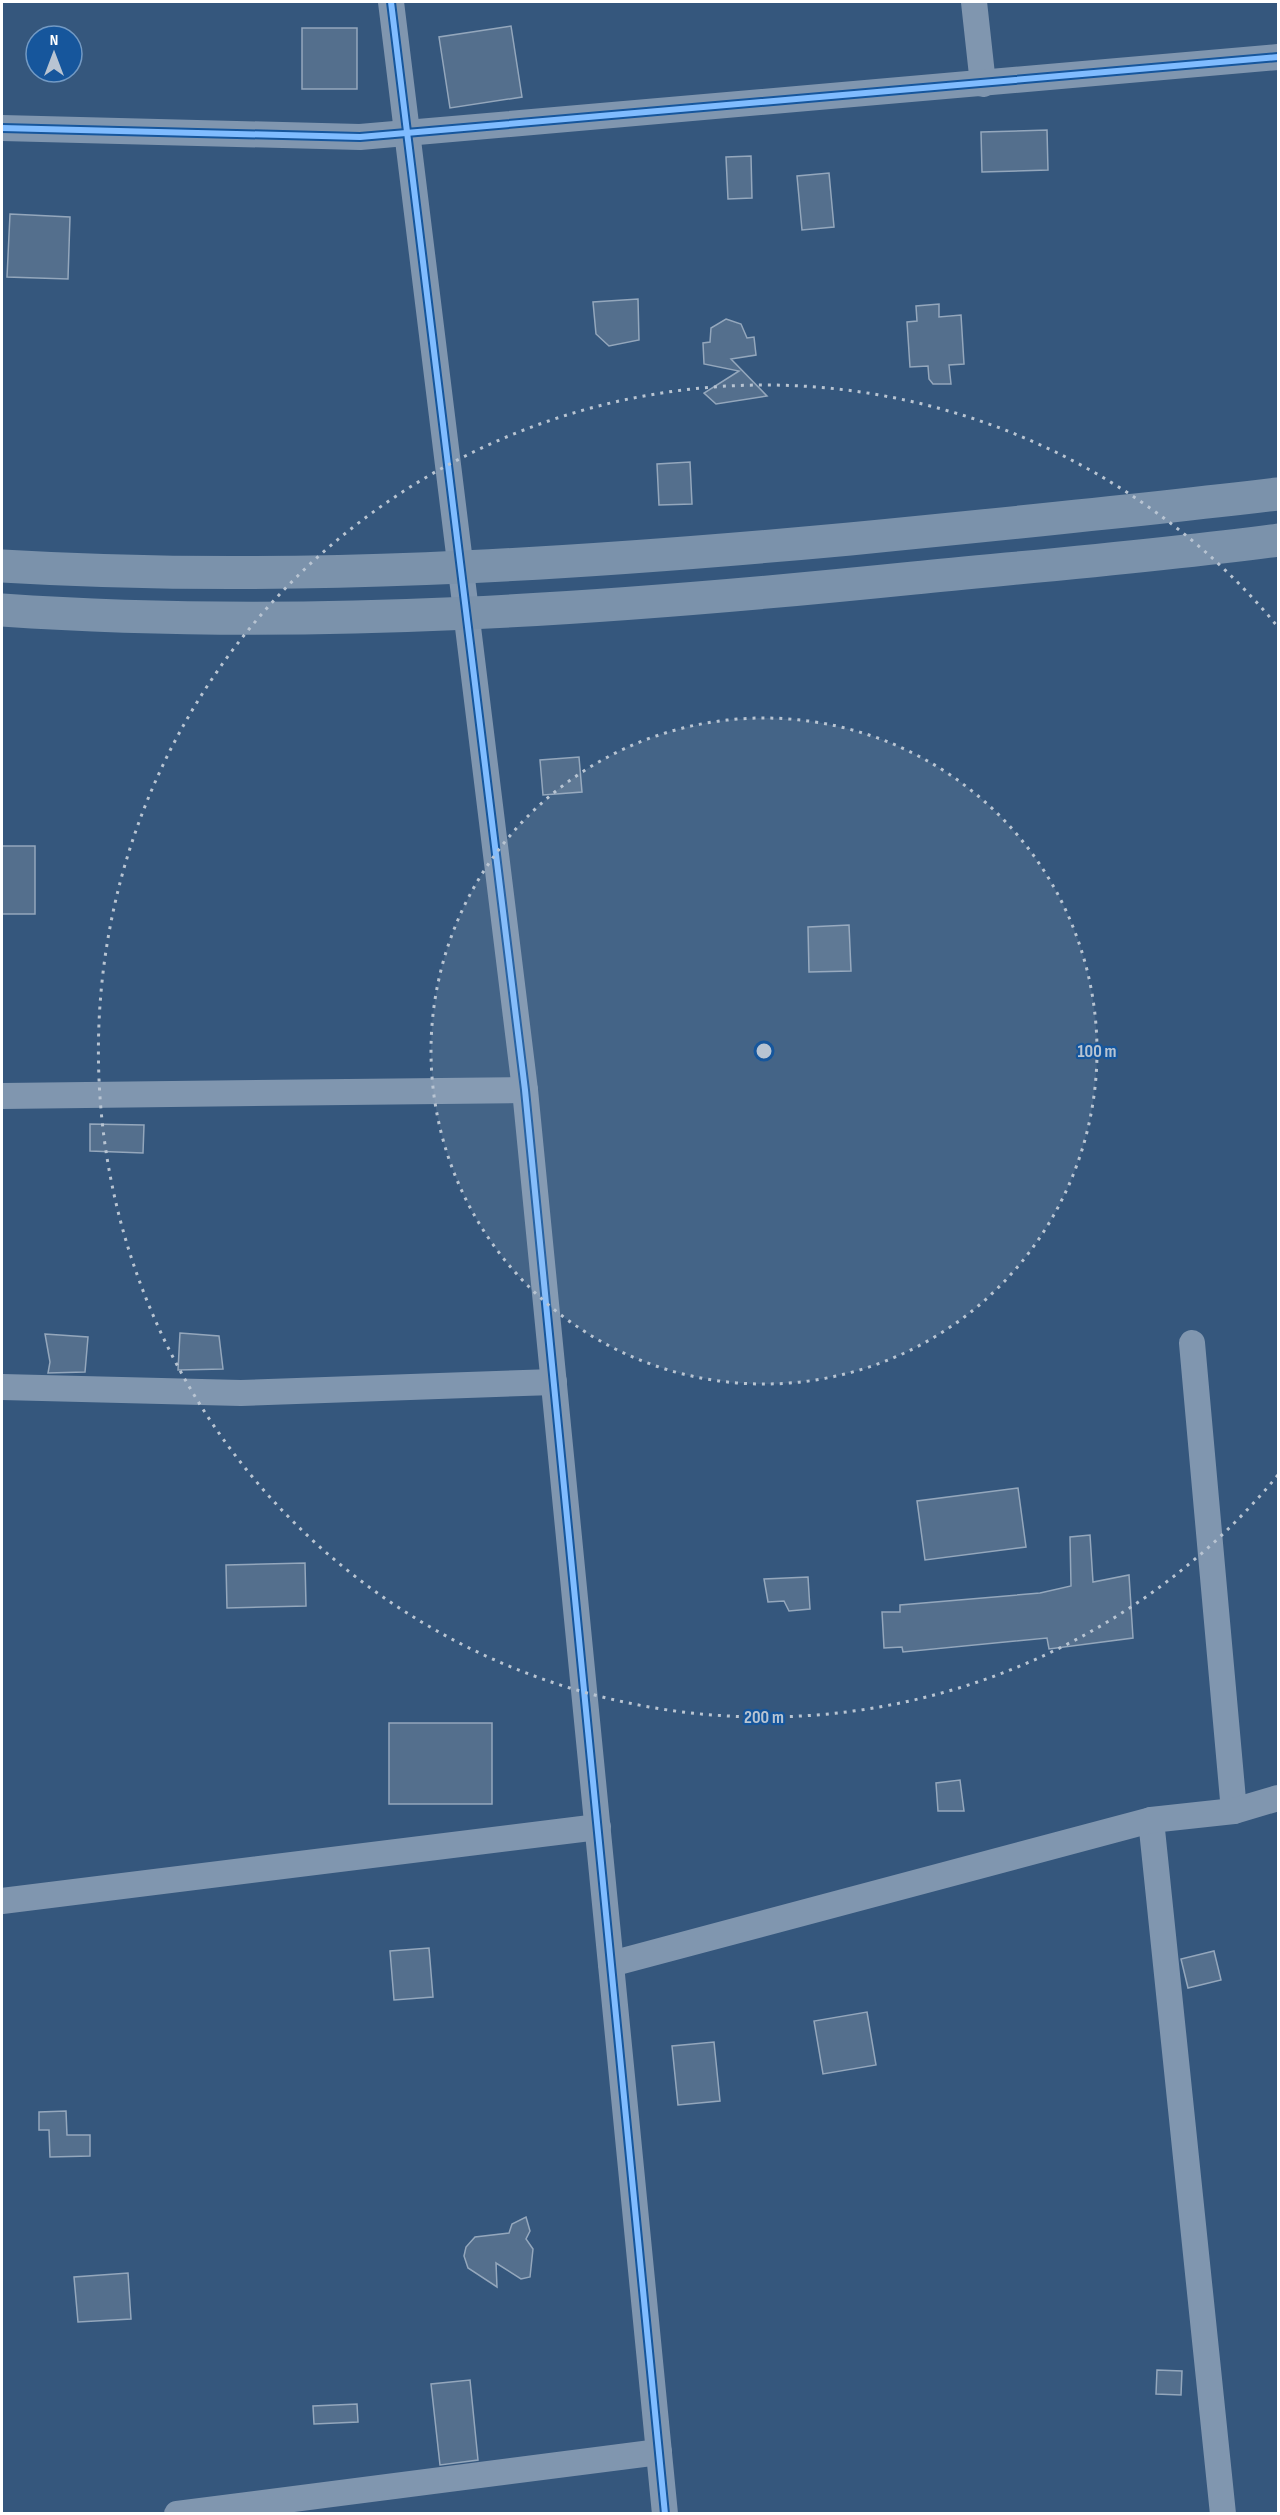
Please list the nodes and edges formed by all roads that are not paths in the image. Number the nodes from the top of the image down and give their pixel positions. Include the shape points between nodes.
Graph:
1 (391, 2) edge
2 (974, 2) edge
3 (1278, 57) edge
4 (983, 84) junction
5 (2, 128) edge
6 (407, 133) junction
7 (1278, 494) edge
8 (1278, 540) edge
9 (2, 566) edge
10 (462, 569) junction
11 (2, 610) edge
12 (468, 615) junction
13 (525, 1090) junction
14 (2, 1096) edge
15 (1192, 1342) dead end
16 (554, 1382) junction
17 (2, 1387) edge
18 (1278, 1798) edge
19 (1234, 1811) junction
20 (1151, 1820) junction
21 (598, 1827) junction
22 (2, 1901) edge
23 (611, 1964) junction
24 (659, 2452) junction
25 (177, 2514) edge
26 (665, 2514) edge
27 (1223, 2514) edge

1 - 6 street
2 - 4 street
3 - 4 street
4 - 6 street
5 - 6 street via 360,137
6 - 10 street
7 - 10 main road via 784,545
8 - 12 main road via 765,593
9 - 10 main road via 258,574
10 - 12 street
11 - 12 main road via 210,619
12 - 13 street
13 - 14 street
13 - 16 street
15 - 19 street
16 - 17 street via 241,1393
16 - 21 street
18 - 19 street
19 - 20 street
20 - 23 street
20 - 27 street
21 - 22 street
21 - 23 street
23 - 24 street
24 - 25 street
24 - 26 street

